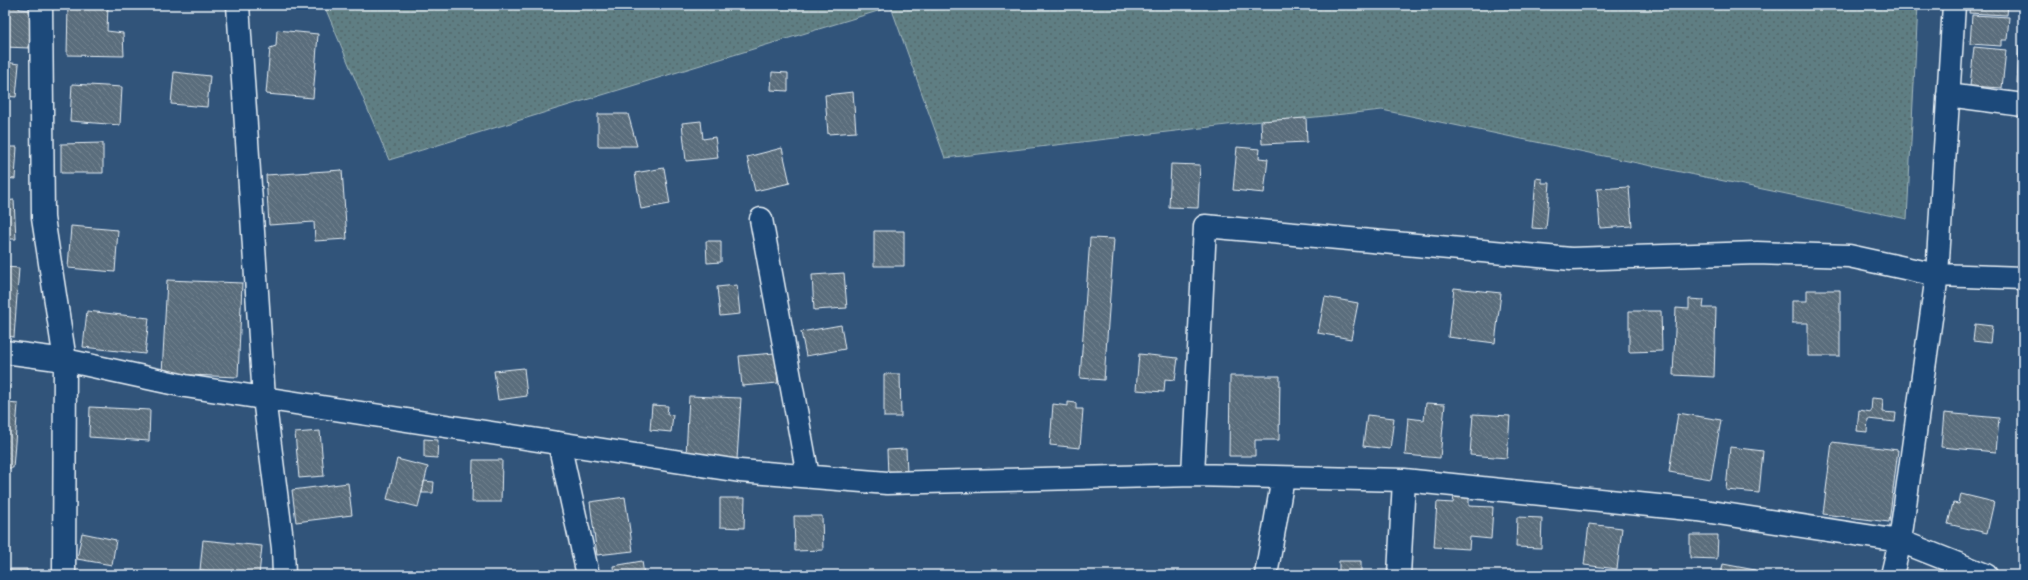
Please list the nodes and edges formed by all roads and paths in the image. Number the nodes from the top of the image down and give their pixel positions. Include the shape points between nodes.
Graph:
1 (41, 5) edge
2 (238, 5) edge
3 (1954, 5) edge
4 (1948, 95) junction
5 (2023, 105) edge
6 (761, 219) dead end
7 (1937, 275) junction
8 (2023, 278) edge
9 (5, 352) edge
10 (65, 360) junction
11 (264, 398) junction
12 (559, 443) junction
13 (1193, 475) junction
14 (808, 476) junction
15 (1283, 478) junction
16 (1404, 480) junction
17 (1900, 541) junction
18 (64, 575) edge
19 (284, 575) edge
20 (588, 575) edge
21 (1266, 575) edge
22 (1399, 575) edge
23 (1892, 575) edge
24 (1986, 575) edge

1 - 10 street via 43,218
2 - 11 street
3 - 4 street
4 - 5 street
4 - 7 street
6 - 14 street
7 - 8 street
7 - 13 street via 1850,256 1757,253 1571,259 1205,226
7 - 17 street
9 - 10 street
10 - 11 street via 186,386
10 - 18 street
11 - 12 street
11 - 19 street via 283,548
12 - 14 street via 740,471
12 - 20 street
13 - 14 street via 887,484
13 - 15 street
15 - 16 street
15 - 21 street
16 - 17 street via 1698,510
16 - 22 street
17 - 23 street
17 - 24 street

